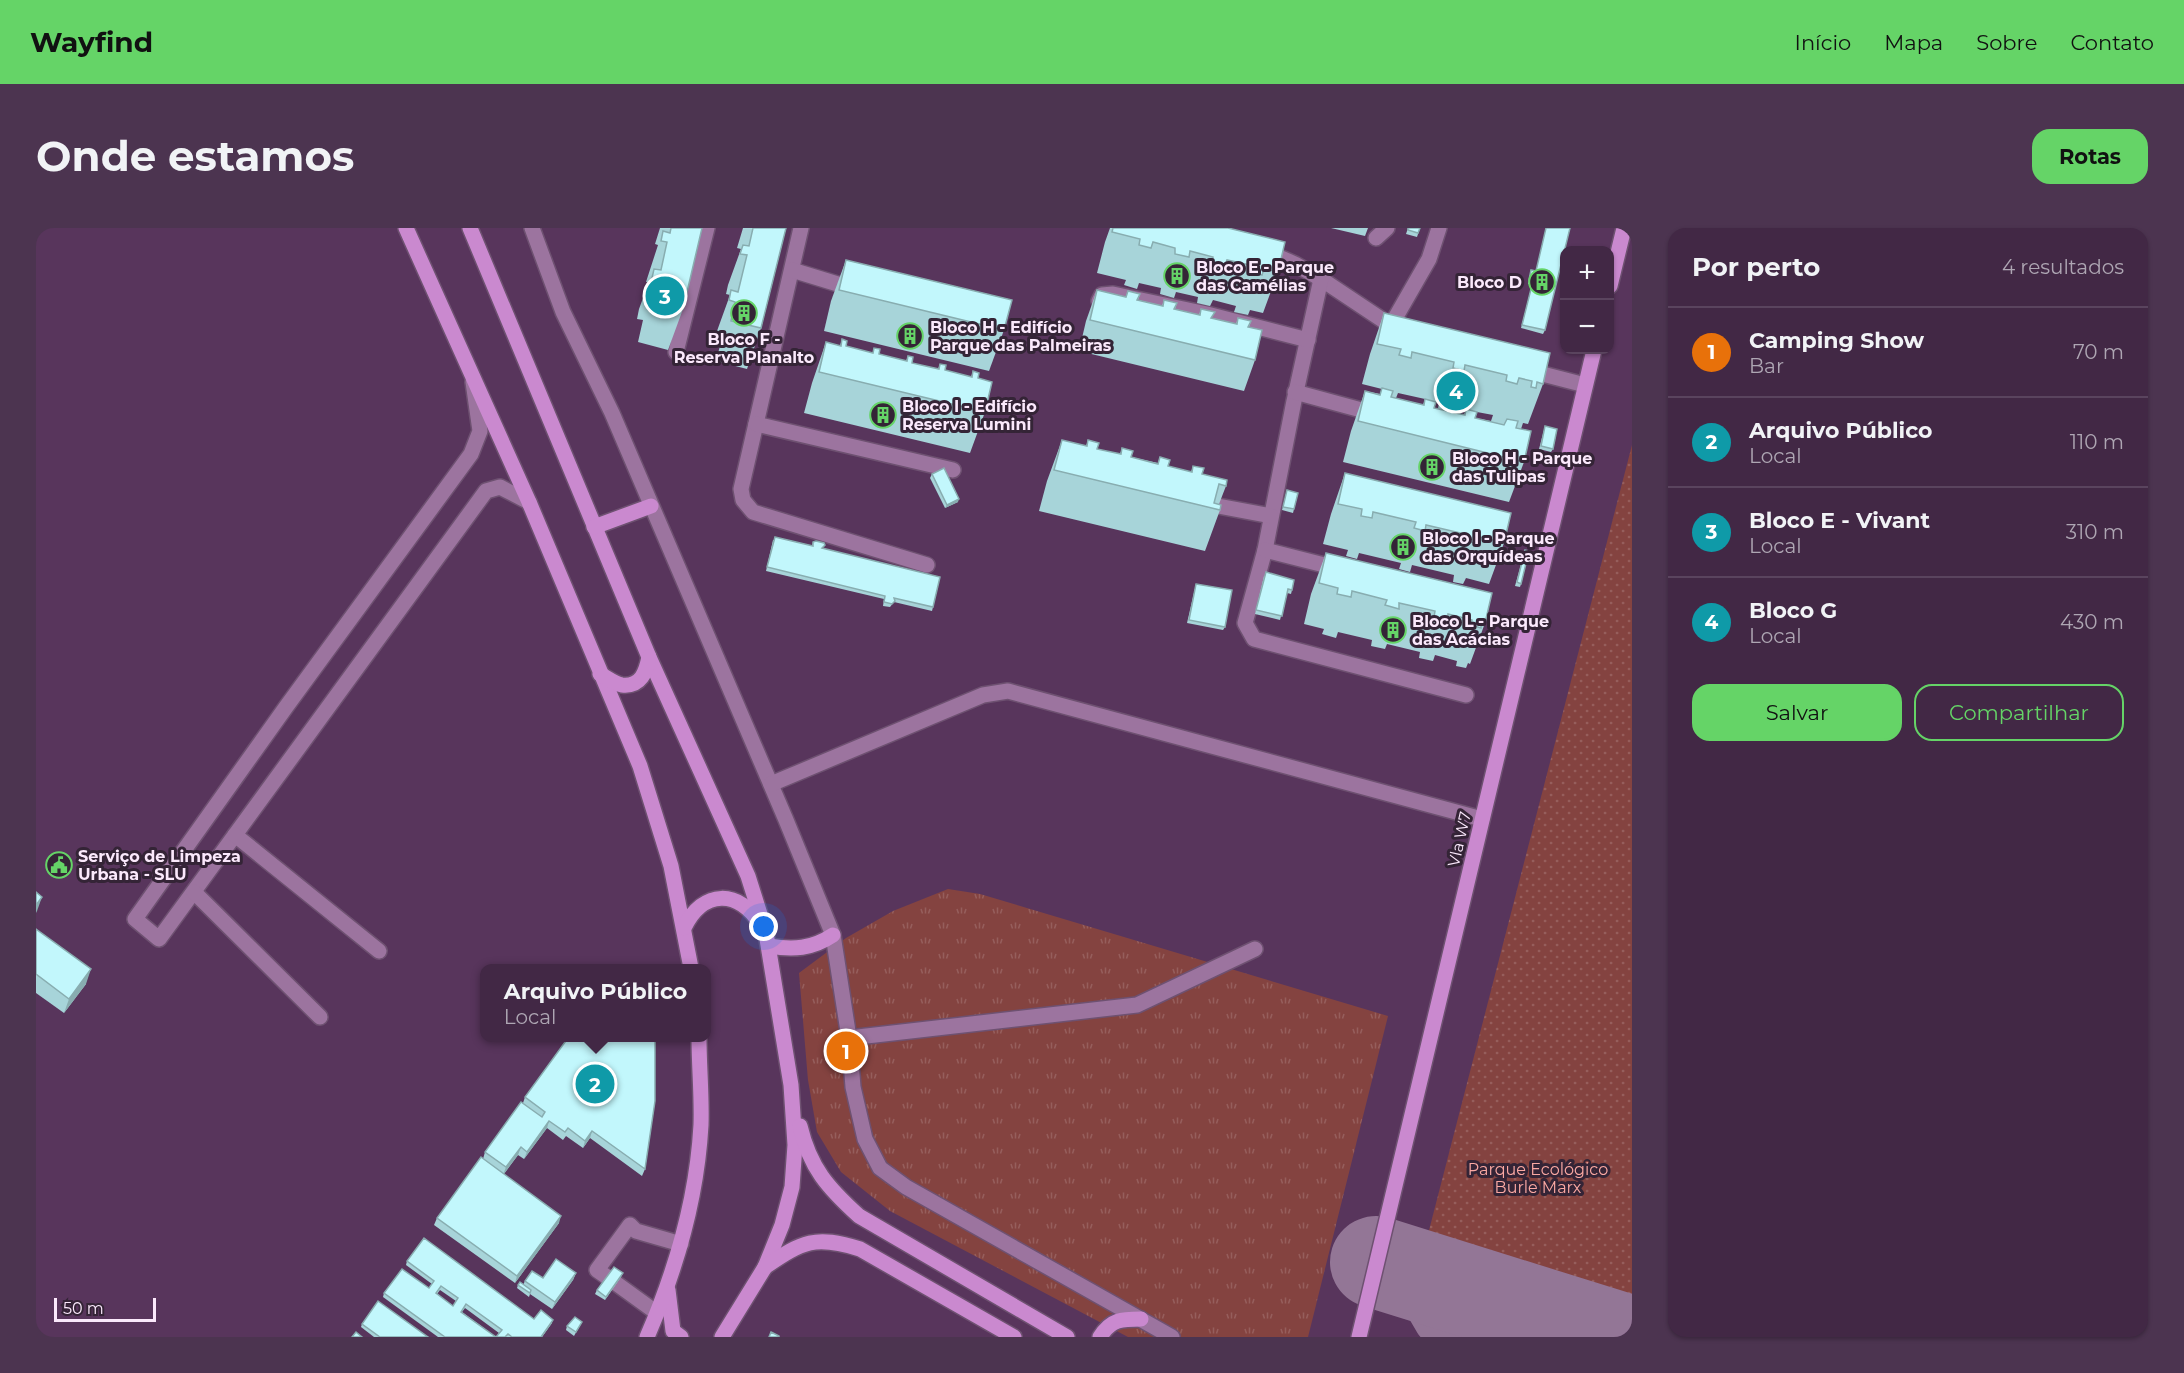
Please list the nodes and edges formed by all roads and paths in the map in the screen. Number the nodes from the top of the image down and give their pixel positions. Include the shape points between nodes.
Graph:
1 (406, 228) edge
2 (470, 228) edge
3 (532, 228) edge
4 (707, 228) edge
5 (801, 228) edge
6 (1439, 228) edge
7 (1624, 228) edge
8 (1251, 245) edge
9 (1614, 269) edge
10 (792, 270) junction
11 (1321, 279) junction
12 (864, 292) edge
13 (1112, 311) edge
14 (1390, 327) junction
15 (1412, 338) edge
16 (1308, 340) junction
17 (676, 352) dead end
18 (1593, 354) edge
19 (1510, 366) edge
20 (473, 382) junction
21 (1586, 385) junction
22 (1295, 392) junction
23 (1387, 417) edge
24 (756, 424) junction
25 (953, 470) dead end
26 (1191, 500) edge
27 (529, 502) junction
28 (651, 506) junction
29 (1271, 516) junction
30 (594, 527) junction
31 (1265, 550) junction
32 (927, 565) dead end
33 (1354, 573) edge
34 (649, 657) junction
35 (600, 674) junction
36 (1466, 695) dead end
37 (771, 784) junction
38 (1482, 819) junction
39 (235, 835) junction
40 (194, 892) junction
41 (684, 928) junction
42 (833, 934) junction
43 (768, 940) junction
44 (1255, 949) dead end
45 (379, 951) dead end
46 (690, 964) edge
47 (320, 1017) dead end
48 (849, 1038) junction
49 (699, 1042) edge
50 (791, 1086) junction
51 (681, 1244) junction
52 (765, 1267) junction
53 (668, 1287) junction
54 (657, 1313) junction
55 (1141, 1319) junction
56 (725, 1332) edge
57 (647, 1337) edge
58 (681, 1337) edge
59 (711, 1337) edge
60 (1014, 1337) edge
61 (1067, 1337) edge
62 (1100, 1337) edge
63 (1172, 1337) edge
64 (1359, 1337) edge

1 - 20 main road
2 - 30 main road
3 - 28 street via 563,312
4 - 17 street
5 - 10 street
6 - 14 street via 1429,259
7 - 9 main road
8 - 11 street
10 - 12 street
10 - 24 street
11 - 14 street
11 - 16 street
13 - 16 street via 1104,309 1099,301 1102,295 1139,298
14 - 15 street
16 - 22 street
18 - 21 main road, Vla W7
19 - 21 street
20 - 27 main road
20 - 40 street via 480,431 471,454 135,919 159,939
21 - 38 main road, Vla W7
22 - 23 street
22 - 29 street
24 - 25 street
24 - 32 street via 741,489 743,500 753,512
26 - 29 street
27 - 35 main road
27 - 39 street via 500,487 486,491
28 - 30 main road
28 - 37 street
29 - 31 street
30 - 34 main road
31 - 33 street
31 - 36 street via 1245,623 1254,639
34 - 35 main road via 646,674 638,682 622,685
34 - 43 main road via 748,876
35 - 41 main road via 640,766 671,866
37 - 38 street via 983,695 1008,691
37 - 42 street
38 - 64 main road, Vla W7
39 - 40 street
39 - 45 street
40 - 47 street
41 - 43 main road via 695,909 720,898 735,902 754,915
41 - 46 main road
42 - 43 main road via 819,944 800,949
42 - 48 street
43 - 50 main road
44 - 48 street via 1137,1005
48 - 55 street via 853,1087 865,1139 880,1168 906,1187
49 - 51 main road via 701,1124
50 - 52 main road via 795,1145 792,1187
50 - 61 main road via 804,1141 814,1166 834,1194 859,1216
51 - 53 main road
51 - 54 street via 636,1231 630,1225 597,1270
52 - 56 main road
52 - 60 main road via 794,1248 836,1241 860,1249
53 - 54 main road
53 - 58 main road via 673,1331
54 - 57 main road
55 - 62 main road via 1120,1319
55 - 63 street
56 - 59 main road

